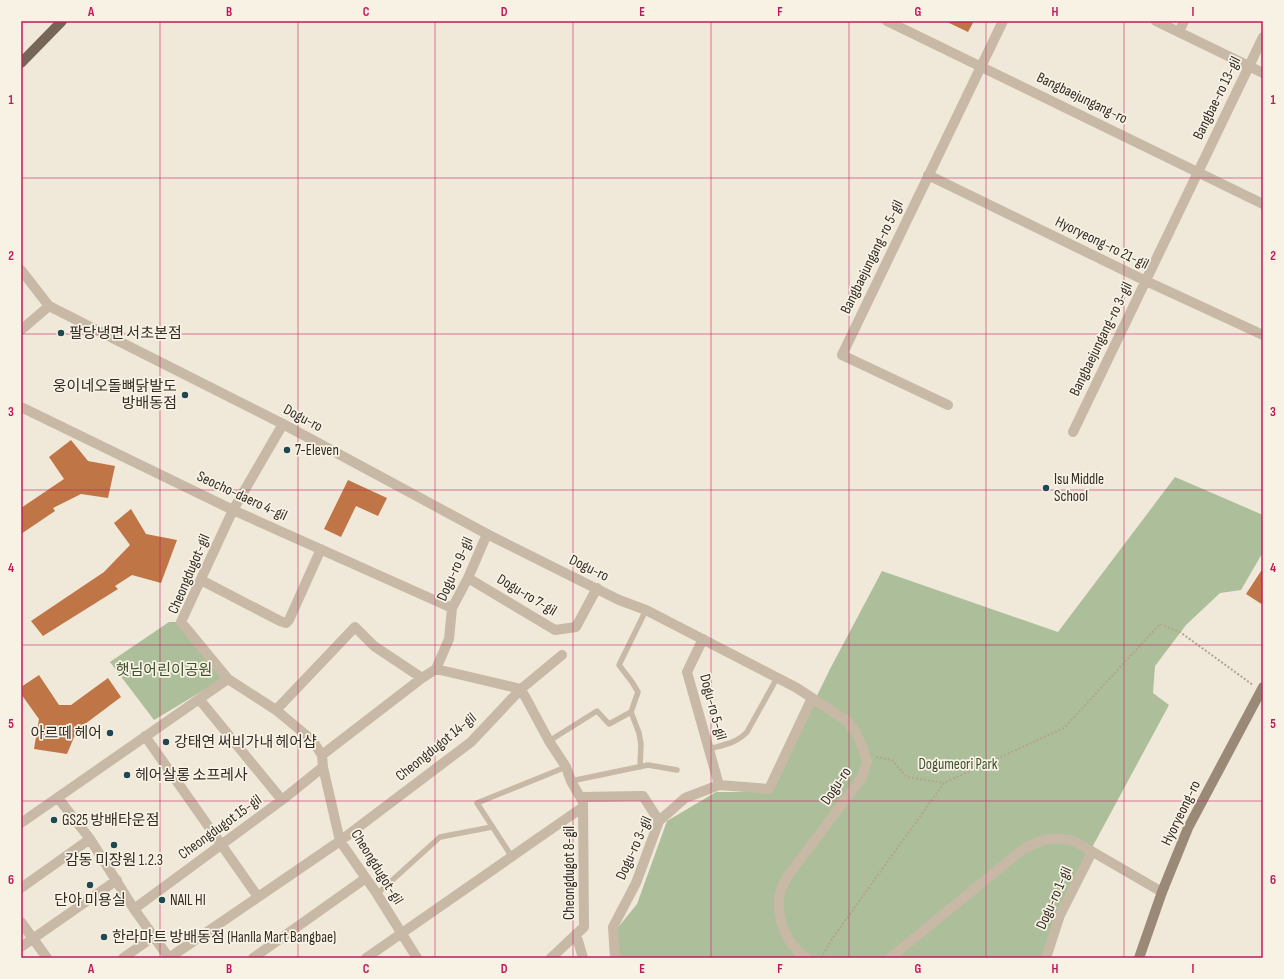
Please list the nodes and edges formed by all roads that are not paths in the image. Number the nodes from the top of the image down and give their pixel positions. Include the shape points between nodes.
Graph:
1 (62, 21) edge
2 (886, 21) edge
3 (1002, 21) edge
4 (1156, 21) edge
5 (1184, 21) edge
6 (1179, 32) junction
7 (1263, 37) edge
8 (21, 63) edge
9 (981, 66) junction
10 (1249, 66) junction
11 (1263, 73) edge
12 (1198, 172) junction
13 (928, 175) junction
14 (1263, 204) edge
15 (21, 270) edge
16 (1146, 281) junction
17 (49, 306) junction
18 (21, 330) edge
19 (1263, 335) edge
20 (948, 405) dead end
21 (21, 407) edge
22 (283, 424) junction
23 (1073, 432) dead end
24 (233, 510) junction
25 (487, 534) junction
26 (321, 549) junction
27 (468, 578) junction
28 (201, 580) junction
29 (597, 588) junction
30 (452, 608) junction
31 (646, 610) junction
32 (703, 639) junction
33 (562, 654) dead end
34 (436, 669) junction
35 (422, 678) junction
36 (777, 678) junction
37 (228, 679) junction
38 (520, 689) junction
39 (1262, 689) edge
40 (812, 698) junction
41 (199, 699) junction
42 (276, 710) junction
43 (631, 712) junction
44 (145, 736) junction
45 (549, 741) junction
46 (709, 749) junction
47 (322, 754) junction
48 (323, 767) junction
49 (566, 767) junction
50 (640, 767) junction
51 (677, 770) dead end
52 (571, 780) junction
53 (719, 785) junction
54 (581, 797) junction
55 (58, 798) junction
56 (282, 800) junction
57 (583, 807) junction
58 (659, 821) junction
59 (21, 823) edge
60 (492, 827) junction
61 (90, 839) junction
62 (340, 841) junction
63 (222, 844) junction
64 (1092, 852) junction
65 (512, 857) junction
66 (366, 878) junction
67 (117, 880) junction
68 (21, 888) edge
69 (1162, 892) junction
70 (377, 894) junction
71 (258, 897) junction
72 (134, 909) junction
73 (21, 922) edge
74 (401, 934) junction
75 (576, 934) junction
76 (153, 937) junction
77 (32, 939) junction
78 (21, 947) edge
79 (47, 958) edge
80 (123, 958) edge
81 (169, 958) edge
82 (253, 958) edge
83 (366, 958) edge
84 (417, 958) edge
85 (551, 958) edge
86 (583, 958) edge
87 (615, 958) edge
88 (806, 958) edge
89 (890, 958) edge
90 (1046, 958) edge
91 (1139, 958) edge

1 - 8 main road
2 - 9 street, Bangbaejungang-ro
3 - 9 street, Bangbaejungang-ro 5-gil
4 - 6 street
5 - 6 street
6 - 10 street
7 - 10 street, Bangbae-ro 13-gil
9 - 12 street, Bangbaejungang-ro
9 - 13 street, Bangbaejungang-ro 5-gil
10 - 11 street
10 - 12 street, Bangbae-ro 13-gil
12 - 14 street, Bangbaejungang-ro
12 - 16 street, Bangbaejungang-ro 3-gil
13 - 16 street, Hyoryeong-ro 21-gil
13 - 20 street, Bangbaejungang-ro 5-gil via 842,355
15 - 17 street, Dogu-ro
16 - 19 street, Hyoryeong-ro 21-gil
16 - 23 street, Bangbaejungang-ro 3-gil
17 - 18 street
17 - 22 street, Dogu-ro
21 - 24 street, Seocho-daero 4-gil
22 - 24 street, Cheongdugot-gil
22 - 25 street, Dogu-ro
24 - 26 street, Seocho-daero 4-gil
24 - 28 street, Cheongdugot-gil
25 - 27 street, Dogu-ro 9-gil
25 - 29 street, Dogu-ro
26 - 28 street via 286,623
26 - 30 street, Seocho-daero 4-gil
27 - 29 street, Dogu-ro 7-gil via 555,630 576,628
27 - 30 street, Dogu-ro 9-gil
28 - 37 street, Cheongdugot-gil via 181,622
29 - 31 street, Dogu-ro
30 - 34 street, Dogu-ro 9-gil via 449,639
31 - 32 street, Dogu-ro
31 - 43 lane via 619,665 638,692
32 - 36 street, Dogu-ro
32 - 46 street, Dogu-ro 5-gil via 688,672
33 - 38 street, Cheongdugot 14-gil
34 - 35 street
34 - 38 street
35 - 42 street via 374,646 355,627
35 - 47 street
36 - 40 street, Dogu-ro
36 - 46 lane via 747,732 732,742
37 - 41 street
37 - 42 street, Cheongdugot-gil
38 - 45 street, Cheongdugot 8-gil
38 - 62 street, Cheongdugot 14-gil via 471,742
39 - 69 main road, Hyoryeong-ro via 1188,828
40 - 53 street, Dogu-ro 3-gil via 770,789
40 - 88 street, Dogu-ro via 847,721 857,734 867,762 861,779 782,887 779,897 784,929 788,940
41 - 44 street
41 - 56 street
42 - 47 street, Cheongdugot-gil via 312,740
43 - 45 lane via 609,724 597,711
43 - 50 lane via 641,744
44 - 55 street
44 - 63 street
45 - 49 street, Cheongdugot 8-gil
46 - 53 street, Dogu-ro 5-gil
47 - 48 street, Cheongdugot-gil
48 - 56 street, Cheongdugot 15-gil
48 - 62 street, Cheongdugot-gil
49 - 52 street, Cheongdugot 8-gil
49 - 60 lane via 477,803
50 - 51 lane via 648,765
50 - 52 lane
52 - 54 street, Cheongdugot 8-gil
53 - 58 street, Dogu-ro 3-gil via 685,798
54 - 57 street, Cheongdugot 8-gil
54 - 58 street via 643,796
55 - 59 street
55 - 61 street
56 - 63 street, Cheongdugot 15-gil
57 - 65 street
57 - 75 street, Cheongdugot 8-gil via 584,926
58 - 87 street, Dogu-ro 3-gil via 636,883 613,927
60 - 65 lane
60 - 70 lane via 440,837
61 - 67 street
61 - 68 street
62 - 66 street, Cheongdugot-gil
62 - 71 street, Cheongdugot 14-gil
63 - 71 street
63 - 72 street, Cheongdugot 15-gil
64 - 69 street
64 - 89 street via 1074,841 1061,838 1035,842
64 - 90 street, Dogu-ro 1-gil via 1060,915
65 - 74 street
66 - 70 street, Cheongdugot-gil
66 - 82 street
67 - 72 street
67 - 77 street
69 - 91 main road, Hyoryeong-ro
70 - 74 street, Cheongdugot-gil
71 - 81 street, Cheongdugot 14-gil
72 - 76 street
73 - 77 street
74 - 83 street
74 - 84 street, Cheongdugot-gil
75 - 85 street, Cheongdugot 8-gil
75 - 86 street
76 - 80 street
76 - 81 street
77 - 78 street
77 - 79 street

